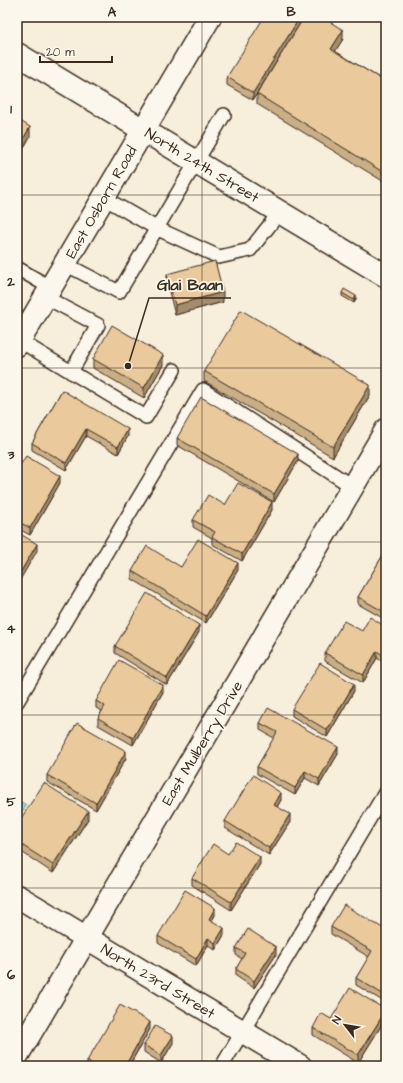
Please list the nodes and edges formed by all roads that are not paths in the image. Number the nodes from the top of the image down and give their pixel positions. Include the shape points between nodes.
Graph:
1 (210, 17) edge
2 (17, 54) edge
3 (224, 115) dead end
4 (144, 130) junction
5 (196, 162) junction
6 (104, 198) junction
7 (280, 212) junction
8 (156, 228) junction
9 (65, 264) junction
10 (17, 268) edge
11 (386, 276) edge
12 (48, 292) junction
13 (18, 343) edge
14 (174, 370) dead end
15 (71, 372) junction
16 (386, 430) edge
17 (380, 455) edge
18 (353, 487) junction
19 (17, 702) edge
20 (386, 791) edge
21 (17, 896) edge
22 (87, 938) junction
23 (243, 1032) junction
24 (17, 1056) edge
25 (222, 1066) edge
26 (300, 1066) edge

1 - 4 street, East Osborn Road
2 - 4 street, North 24th Street
3 - 5 lane
4 - 5 street, North 24th Street
4 - 6 street, East Osborn Road
5 - 7 street, North 24th Street
5 - 8 lane
6 - 8 lane
6 - 9 street, East Osborn Road
7 - 8 lane via 250,250 219,257
7 - 11 street, North 24th Street
8 - 9 lane via 118,292
9 - 12 street, East Osborn Road
10 - 12 lane
12 - 13 street, East Osborn Road
12 - 15 lane via 98,325
13 - 15 lane
14 - 15 lane via 146,417
16 - 17 street, East Mulberry Drive
17 - 18 street, East Mulberry Drive
18 - 19 lane via 203,390
18 - 22 street, East Mulberry Drive
20 - 23 lane
21 - 22 street, North 23rd Street
22 - 23 street, North 23rd Street
22 - 24 street, East Mulberry Drive
23 - 25 lane
23 - 26 street, North 23rd Street

